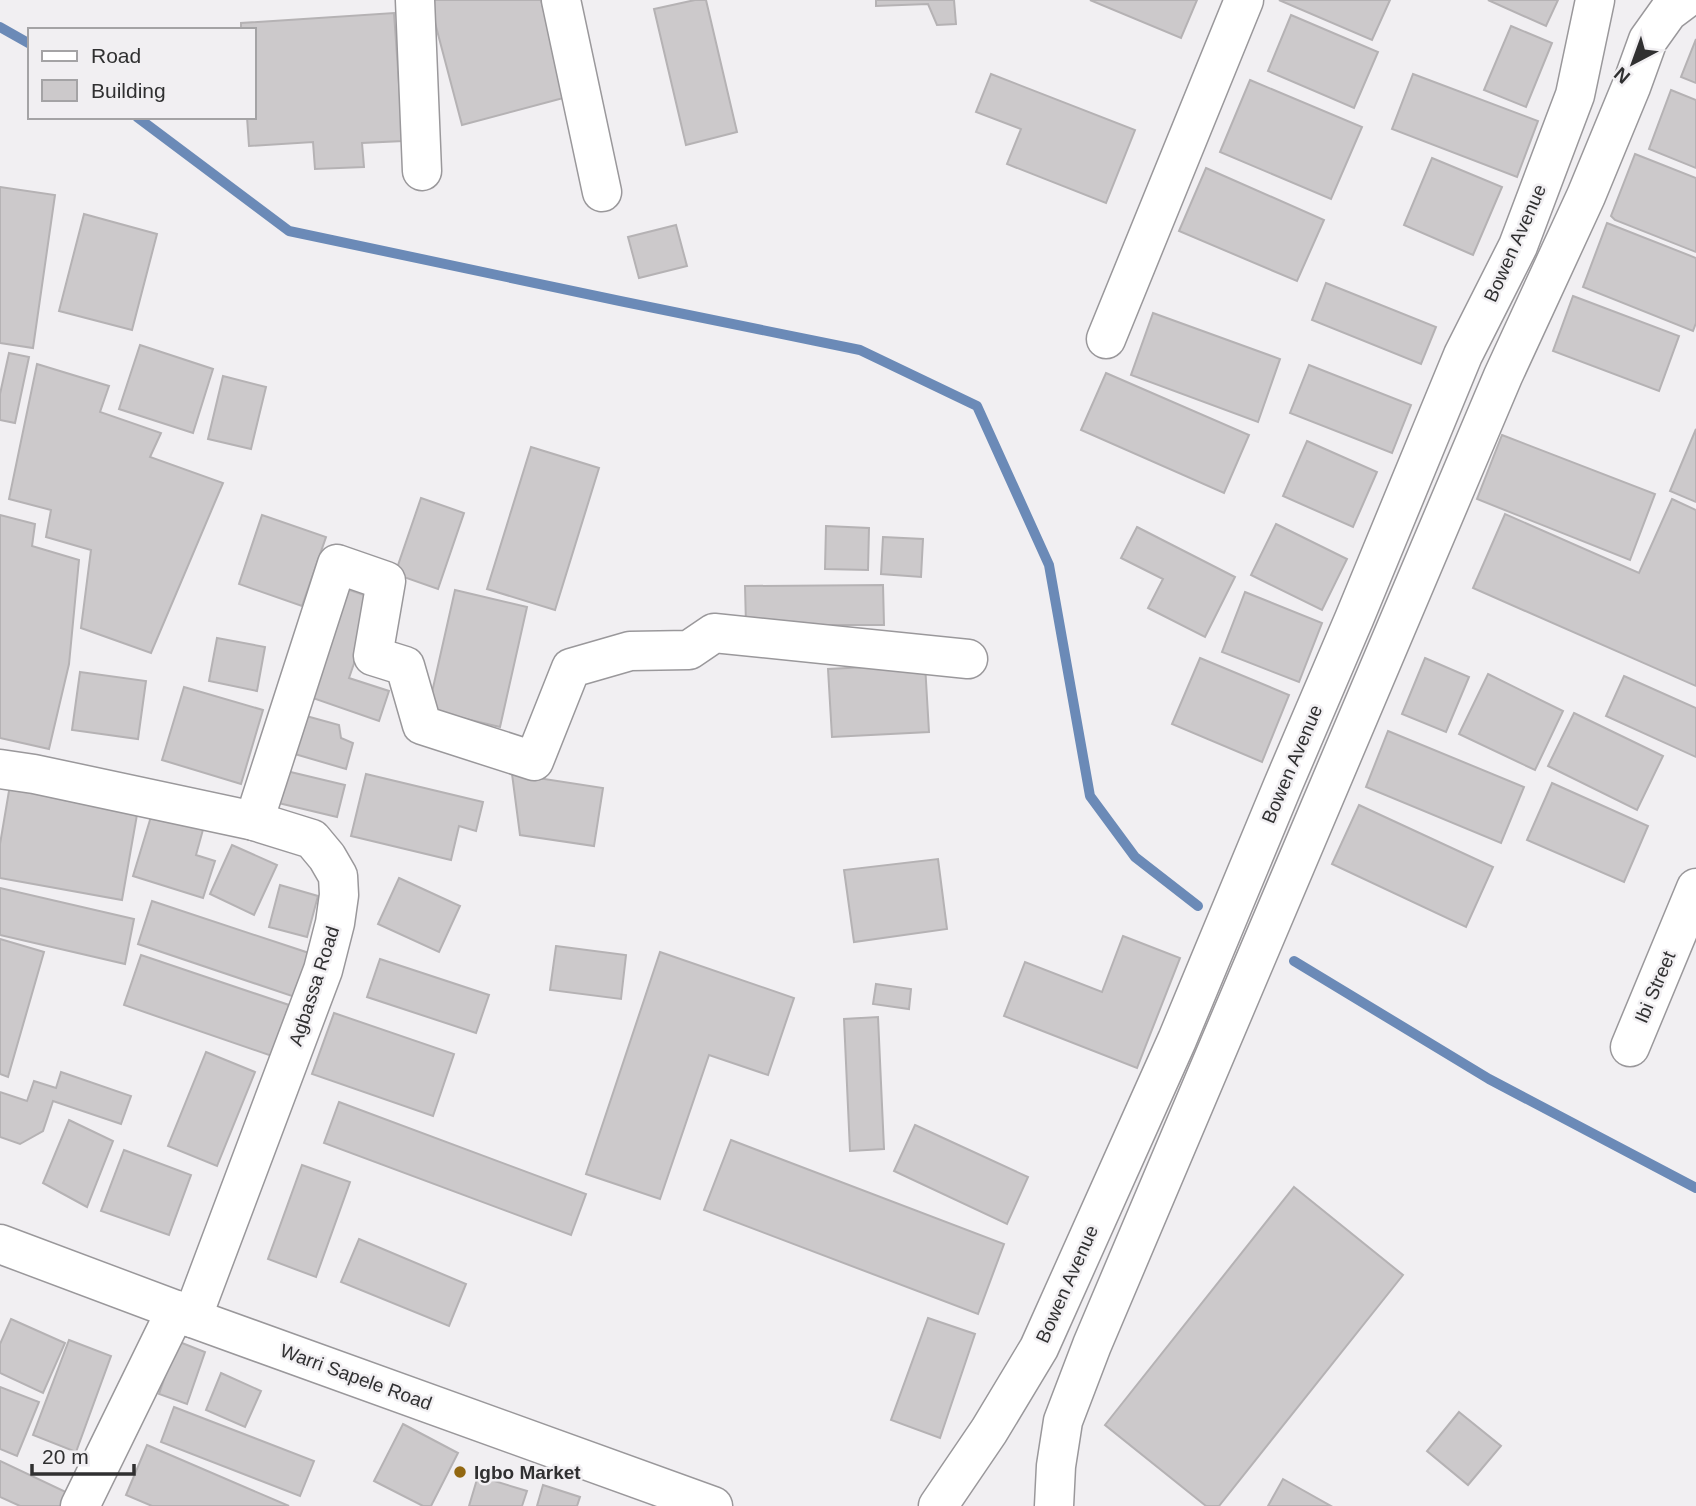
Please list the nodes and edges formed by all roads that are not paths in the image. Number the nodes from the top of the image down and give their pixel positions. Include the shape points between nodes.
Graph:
1 (415, 0) edge
2 (561, 0) edge
3 (1244, 0) edge
4 (1595, 0) edge
5 (1684, 0) edge
6 (422, 171) dead end
7 (602, 192) dead end
8 (1105, 339) dead end
9 (968, 659) dead end
10 (0, 769) edge
11 (254, 821) junction
12 (1696, 888) edge
13 (1630, 1047) dead end
14 (0, 1244) edge
15 (184, 1314) junction
16 (80, 1506) edge
17 (713, 1506) edge
18 (938, 1506) edge
19 (1054, 1506) edge

1 - 6 main road
2 - 7 main road
3 - 8 main road
4 - 18 main road, Bowen Avenue via 1575,95 1518,246 1462,355 1177,1040 1039,1348
5 - 19 main road via 1668,12 1648,40 1586,196 1503,376 1092,1345 1063,1421
9 - 11 main road via 714,633 690,650 630,651 571,668 534,761 422,725 405,666 373,656 386,581 337,564
10 - 11 main road, Agbassa Road
11 - 15 main road, Agbassa Road via 313,839 327,856 338,876 335,923 323,970
12 - 13 main road, Ibi Street
14 - 15 main road, Warri Sapele Road
15 - 16 main road, Agbassa Road
15 - 17 main road, Warri Sapele Road

